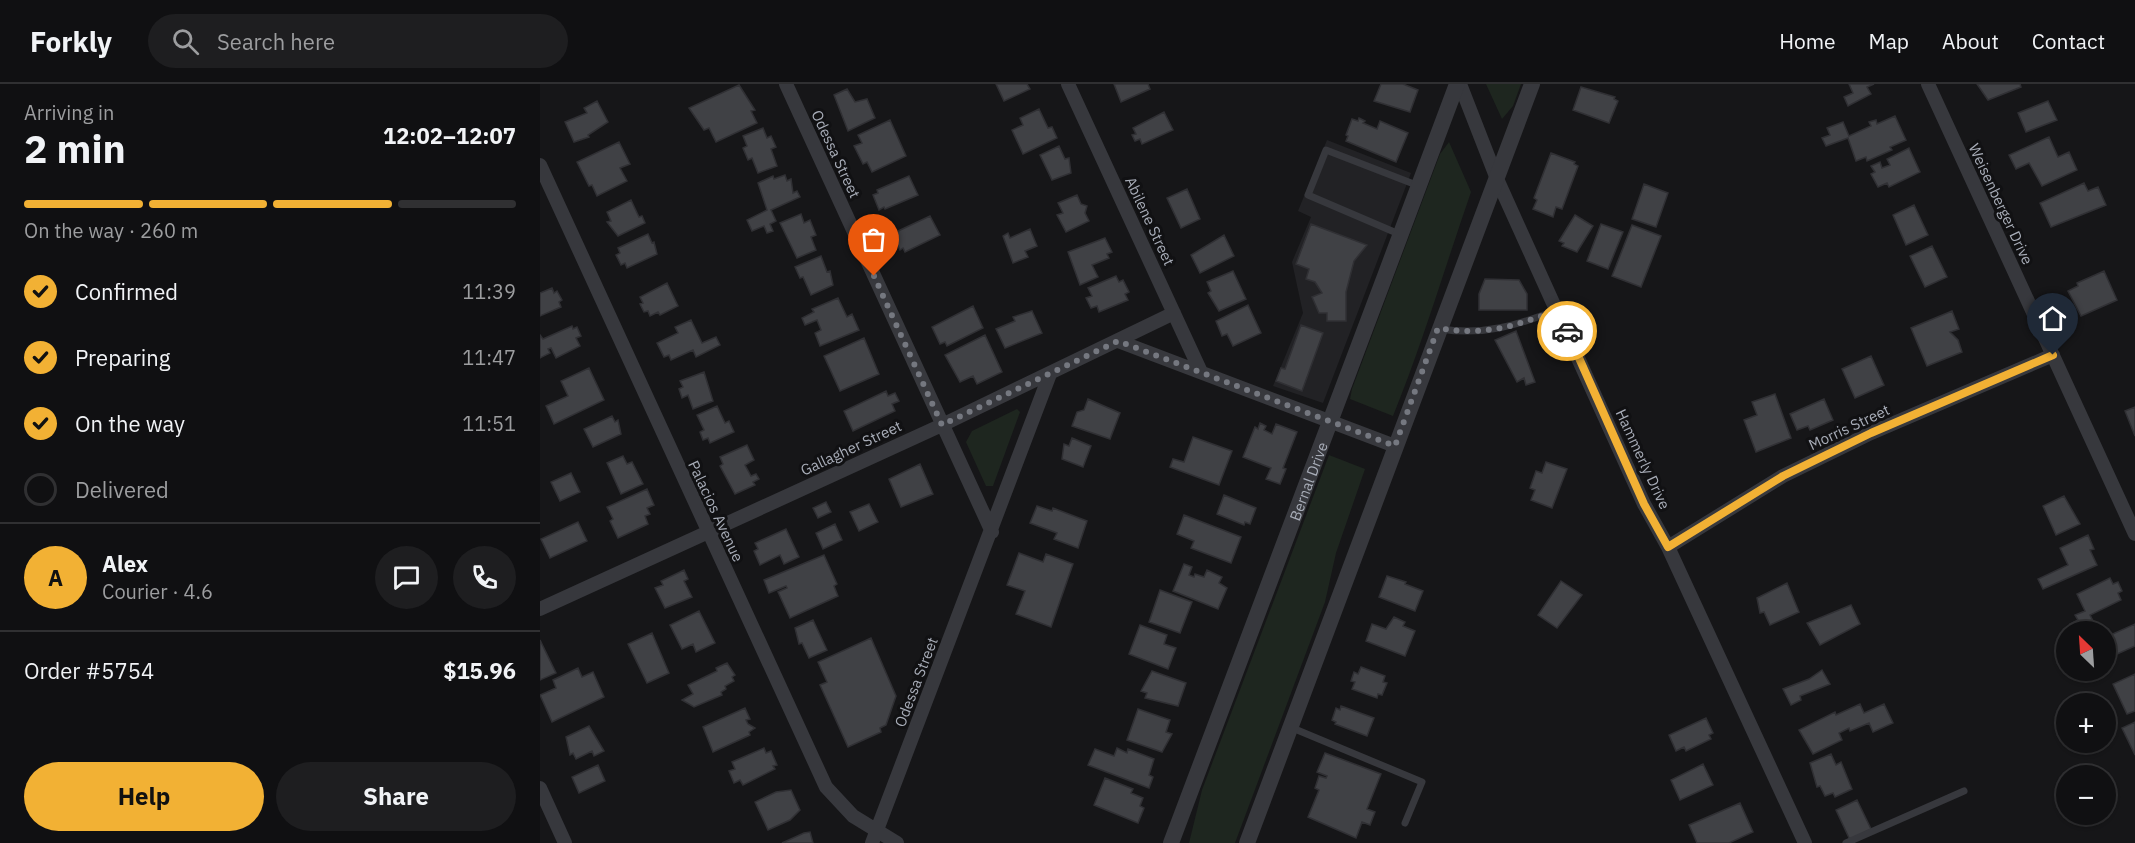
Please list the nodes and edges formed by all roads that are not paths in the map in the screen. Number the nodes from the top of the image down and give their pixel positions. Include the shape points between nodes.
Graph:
1 (786, 84) edge
2 (1068, 84) edge
3 (1459, 84) edge
4 (1532, 84) edge
5 (1928, 84) edge
6 (540, 165) edge
7 (1497, 179) junction
8 (1419, 186) junction
9 (1399, 234) junction
10 (1557, 310) junction
11 (1174, 313) junction
12 (1438, 328) junction
13 (1118, 341) junction
14 (2053, 355) junction
15 (1202, 372) junction
16 (1050, 374) junction
17 (1333, 421) junction
18 (942, 425) junction
19 (1395, 446) junction
20 (992, 532) junction
21 (707, 533) junction
22 (2135, 534) edge
23 (1668, 547) junction
24 (540, 609) edge
25 (1290, 727) junction
26 (540, 788) edge
27 (1964, 791) dead end
28 (1405, 823) dead end
29 (874, 837) edge
30 (566, 843) edge
31 (897, 843) edge
32 (1171, 843) edge
33 (1247, 843) edge
34 (1805, 843) edge
35 (1846, 843) edge

1 - 18 street, Odessa Street
2 - 11 street, Abilene Street
3 - 7 street, Hammerly Drive
3 - 8 street, Bernal Drive
4 - 7 street
5 - 14 street, Weisenberger Drive
6 - 21 street, Palacios Avenue
7 - 10 street, Hammerly Drive
7 - 12 street
8 - 9 street, Bernal Drive
8 - 9 lane via 1326,150 1308,195
9 - 17 street, Bernal Drive
10 - 12 lane via 1493,331 1466,333
10 - 23 street, Hammerly Drive via 1644,504
11 - 13 street, Gallagher Street
11 - 15 street, Abilene Street
12 - 19 street
13 - 15 street
13 - 16 street, Gallagher Street
14 - 22 street, Weisenberger Drive
14 - 23 street, Morris Street via 1871,433 1783,476
15 - 17 street
16 - 18 street, Gallagher Street
16 - 20 street, Odessa Street
17 - 19 street
17 - 32 street, Bernal Drive
18 - 20 street, Odessa Street
18 - 21 street, Gallagher Street
19 - 25 street
20 - 29 street, Odessa Street
21 - 24 street, Gallagher Street
21 - 29 street, Palacios Avenue via 826,787
23 - 34 street, Hammerly Drive
25 - 28 lane via 1422,782
25 - 33 street
26 - 30 street
27 - 35 lane
29 - 31 street, Palacios Avenue

